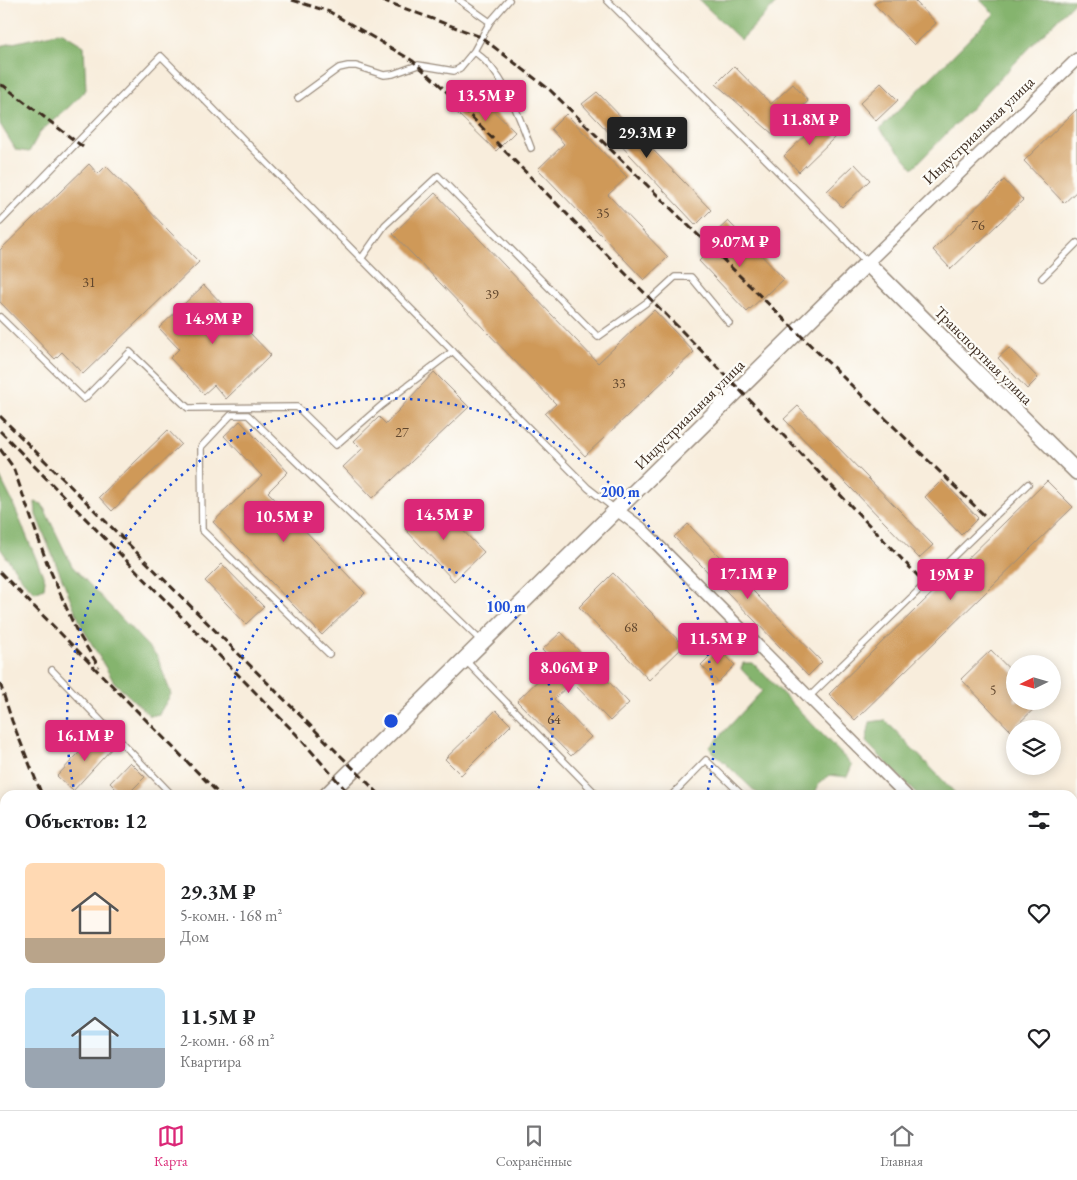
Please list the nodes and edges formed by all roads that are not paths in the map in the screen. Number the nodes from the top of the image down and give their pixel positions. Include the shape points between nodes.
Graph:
1 (459, 0) edge
2 (509, 0) edge
3 (606, 0) edge
4 (490, 22) junction
5 (474, 52) junction
6 (1077, 58) edge
7 (298, 98) dead end
8 (531, 148) dead end
9 (0, 222) edge
10 (1077, 243) edge
11 (361, 259) junction
12 (867, 263) junction
13 (1042, 278) dead end
14 (0, 317) edge
15 (729, 323) dead end
16 (453, 351) junction
17 (1077, 472) edge
18 (1028, 484) dead end
19 (617, 510) junction
20 (482, 643) junction
21 (329, 654) dead end
22 (465, 660) junction
23 (52, 670) dead end
24 (809, 697) junction
25 (167, 790) edge
26 (333, 790) edge
27 (593, 790) edge
28 (677, 790) edge
29 (737, 790) edge
30 (901, 790) edge

1 - 4 lane
2 - 4 lane
3 - 12 lane
4 - 5 lane
5 - 7 lane via 454,71 418,66 384,75 356,66 339,68
5 - 8 lane via 492,68 506,91
6 - 12 street, Индустриальная улица
9 - 11 lane via 161,56
10 - 13 lane
11 - 15 lane via 385,224 438,176 598,337 650,300 675,277 691,277
11 - 16 lane
12 - 17 street, Транспортная улица
12 - 19 street, Индустриальная улица
14 - 16 lane via 84,399 130,352 188,408 297,407 336,445
16 - 19 lane via 588,488
18 - 24 lane
19 - 20 street, Индустриальная улица
19 - 24 street via 641,528
20 - 21 lane via 248,415 231,415 201,447 202,530
20 - 22 street, Индустриальная улица
22 - 26 street, Индустриальная улица
22 - 27 lane
23 - 25 lane
24 - 30 street
28 - 29 lane via 706,760

